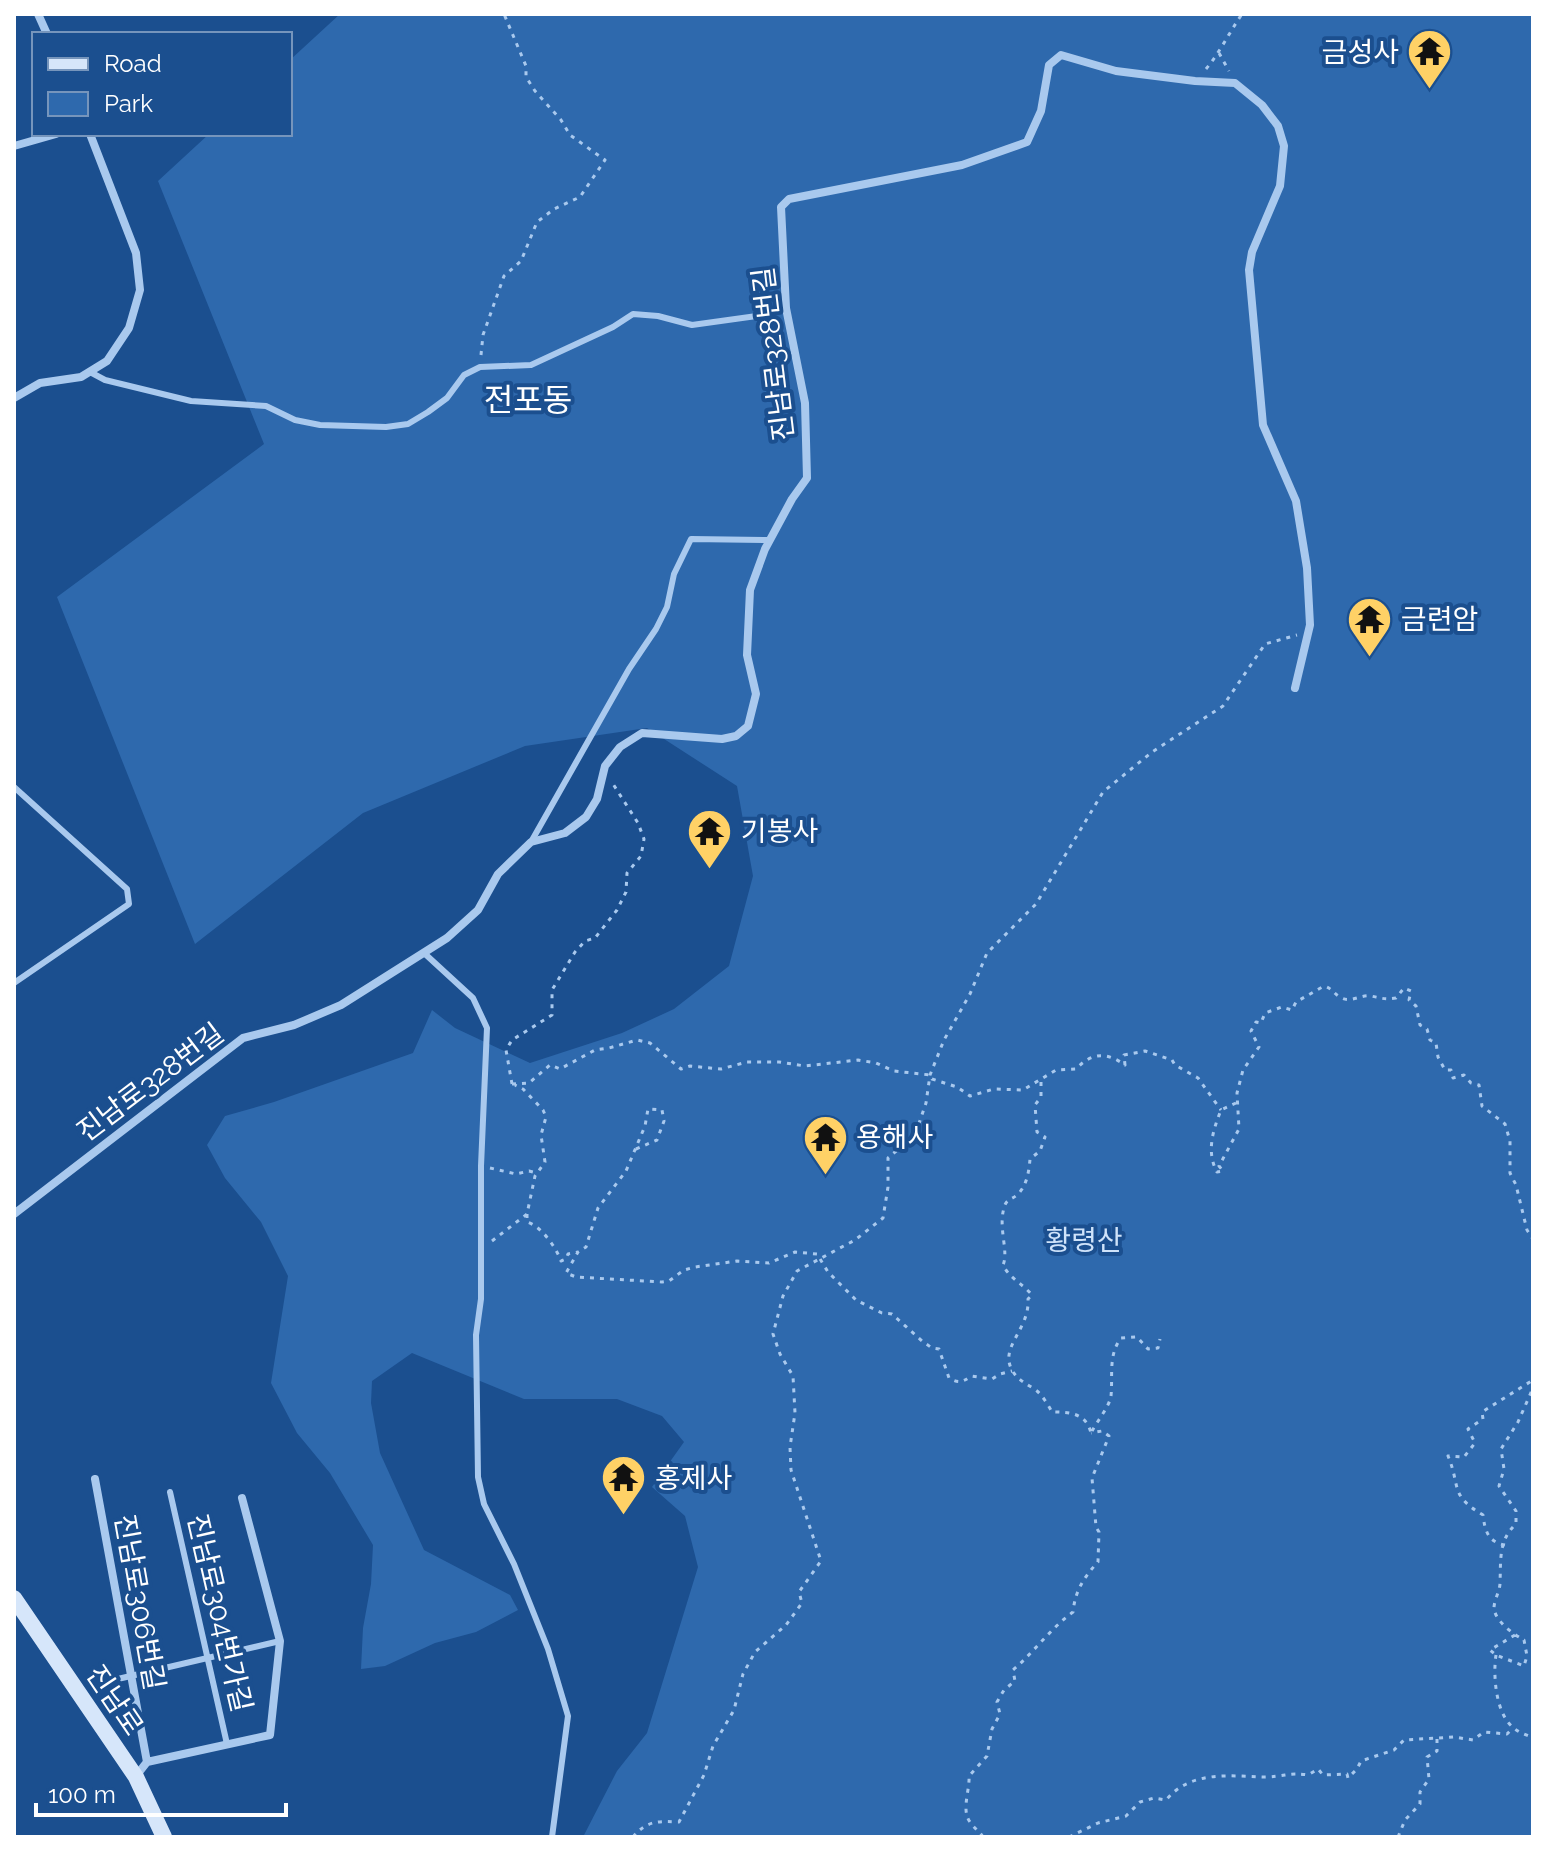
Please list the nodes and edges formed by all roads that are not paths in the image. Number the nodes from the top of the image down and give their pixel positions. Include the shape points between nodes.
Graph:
1 (49, 136) edge
2 (91, 136) edge
3 (14, 146) edge
4 (786, 308) junction
5 (90, 372) junction
6 (14, 398) edge
7 (770, 540) junction
8 (1295, 688) dead end
9 (14, 787) edge
10 (531, 842) junction
11 (424, 953) junction
12 (14, 983) edge
13 (14, 1214) edge
14 (95, 1479) dead end
15 (170, 1492) dead end
16 (242, 1498) dead end
17 (14, 1598) edge
18 (280, 1641) junction
19 (209, 1657) junction
20 (131, 1677) junction
21 (105, 1682) dead end
22 (227, 1744) junction
23 (147, 1762) junction
24 (136, 1777) junction
25 (164, 1837) edge
26 (552, 1837) edge

1 - 3 street
2 - 5 street via 136,253 140,290 129,328 107,361
4 - 5 lane via 692,325 633,314 531,365 480,367 464,375 428,412 408,424 386,427 320,425 266,406 191,401
4 - 7 street, 진남로328번길 via 805,403 807,478
4 - 8 street, 진남로328번길 via 781,207 789,199 962,165 1027,142 1041,111 1049,65 1061,55 1116,71 1235,83 1262,105 1278,126 1284,146 1280,186 1249,270 1263,425 1296,501 1307,568 1308,632
5 - 6 street via 40,383
7 - 10 lane via 691,539 656,629
7 - 10 street, 진남로328번길 via 750,590 747,655 756,694 748,726 722,739 642,733 620,747 605,766 597,799 586,817 565,833
9 - 12 lane via 127,889 129,904
10 - 11 street, 진남로328번길 via 498,874 478,910
11 - 13 street, 진남로328번길 via 341,1005 243,1038
11 - 26 lane via 473,998 487,1028 476,1366 478,1477 484,1504 548,1649 568,1716
14 - 20 street, 진남로306번길
15 - 19 lane, 진남로304번가길
16 - 18 street
17 - 24 main road, 진남로
18 - 19 lane
18 - 22 street via 270,1735
19 - 20 lane
19 - 22 lane, 진남로304번가길
20 - 21 lane
20 - 23 street, 진남로306번길
22 - 23 street
23 - 24 street
24 - 25 main road, 진남로

